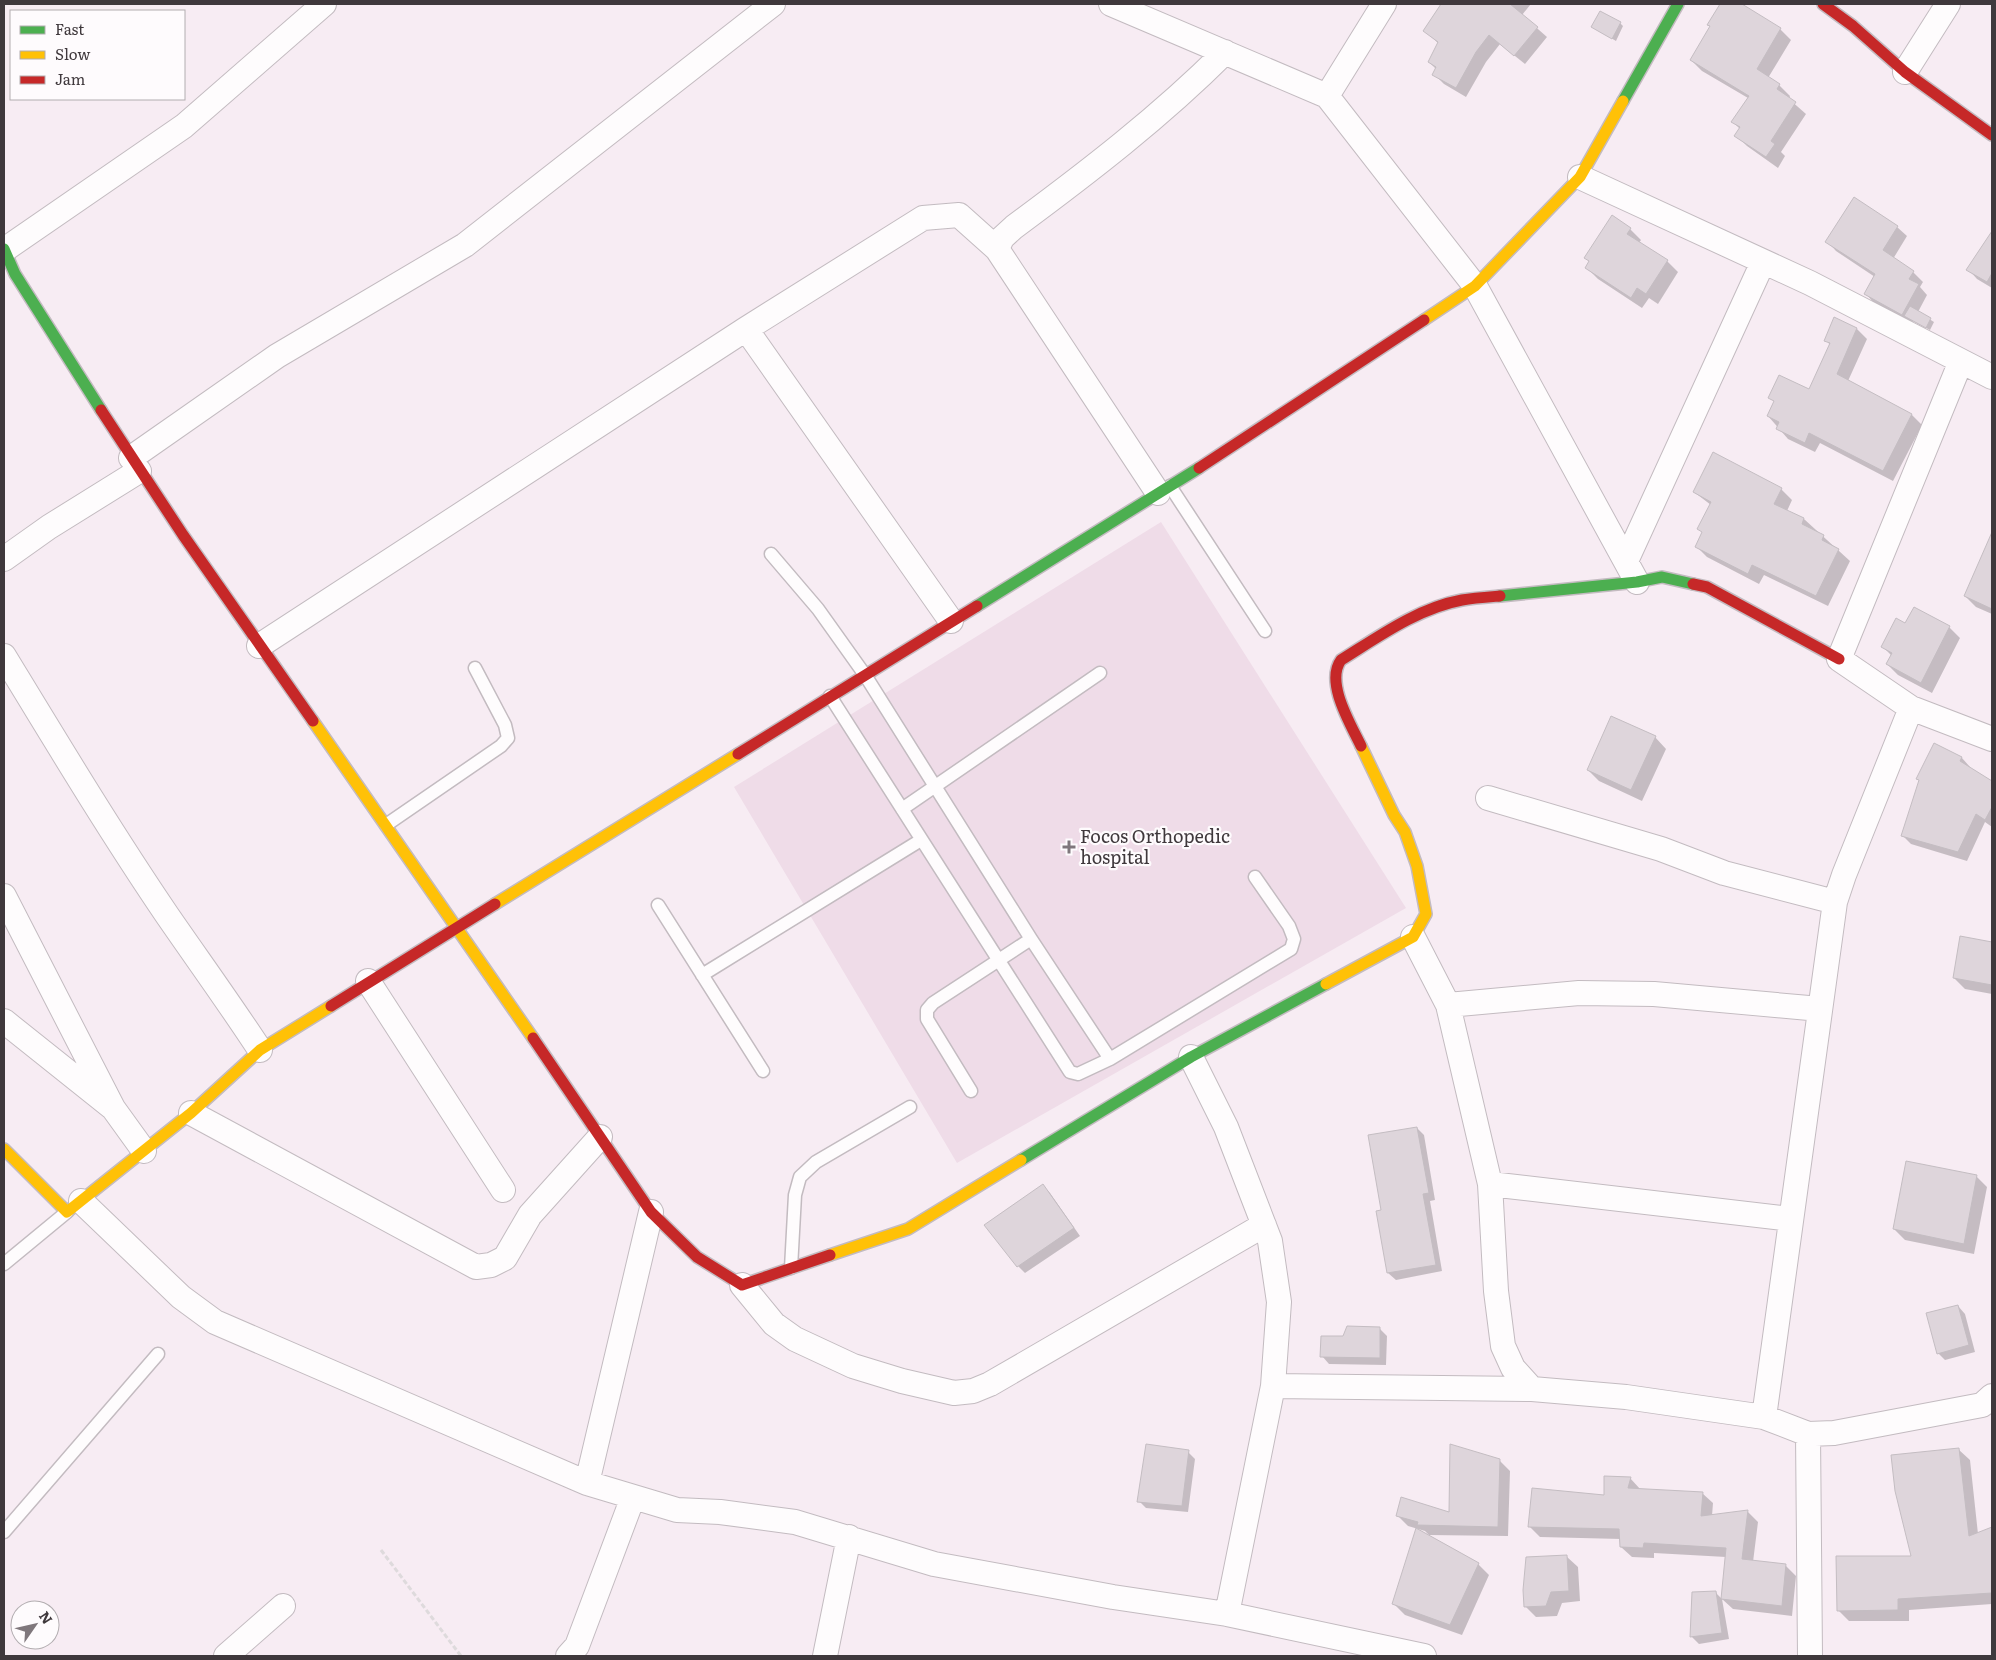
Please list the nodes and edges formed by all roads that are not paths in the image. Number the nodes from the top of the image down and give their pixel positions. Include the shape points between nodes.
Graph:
1 (324, 4) edge
2 (773, 4) edge
3 (1111, 4) edge
4 (1384, 4) edge
5 (1678, 4) edge
6 (1823, 4) edge
7 (1948, 4) edge
8 (1225, 52) junction
9 (1905, 72) junction
10 (1327, 96) junction
11 (1992, 135) edge
12 (1580, 177) junction
13 (4, 249) edge
14 (997, 249) junction
15 (1763, 262) junction
16 (10, 278) edge
17 (1475, 286) junction
18 (746, 329) junction
19 (1961, 361) junction
20 (1992, 378) edge
21 (135, 465) junction
22 (1164, 490) junction
23 (771, 554) dead end
24 (4, 559) edge
25 (1626, 561) junction
26 (1637, 582) junction
27 (951, 621) junction
28 (1265, 631) dead end
29 (259, 646) junction
30 (4, 656) edge
31 (1839, 659) junction
32 (475, 668) dead end
33 (1100, 673) dead end
34 (865, 675) junction
35 (830, 696) junction
36 (1911, 708) junction
37 (1992, 739) edge
38 (935, 786) junction
39 (1488, 798) dead end
40 (902, 809) junction
41 (386, 825) junction
42 (921, 840) junction
43 (1255, 877) dead end
44 (4, 896) edge
45 (1835, 902) junction
46 (658, 906) dead end
47 (457, 926) junction
48 (1413, 937) junction
49 (1032, 938) junction
50 (998, 961) junction
51 (702, 975) junction
52 (368, 981) junction
53 (1448, 1005) junction
54 (1820, 1009) junction
55 (4, 1021) edge
56 (260, 1050) junction
57 (1192, 1057) junction
58 (1110, 1059) junction
59 (763, 1071) dead end
60 (971, 1091) dead end
61 (910, 1107) dead end
62 (113, 1108) junction
63 (191, 1114) junction
64 (600, 1137) junction
65 (4, 1149) edge
66 (144, 1151) junction
67 (1490, 1184) junction
68 (503, 1190) dead end
69 (74, 1206) junction
70 (651, 1212) junction
71 (1791, 1219) junction
72 (1264, 1225) junction
73 (4, 1264) edge
74 (791, 1268) junction
75 (742, 1285) junction
76 (158, 1354) dead end
77 (1273, 1386) junction
78 (1532, 1389) junction
79 (1992, 1396) edge
80 (1764, 1417) junction
81 (1808, 1434) junction
82 (587, 1483) junction
83 (633, 1497) junction
84 (4, 1532) edge
85 (849, 1537) junction
86 (283, 1606) dead end
87 (1227, 1614) junction
88 (1329, 1647) edge
89 (226, 1656) edge
90 (568, 1656) edge
91 (825, 1656) edge
92 (1424, 1656) edge
93 (1810, 1656) edge

1 - 13 street via 184,126
2 - 21 street via 465,245 277,356
3 - 8 street
4 - 10 street
5 - 12 street
6 - 9 street
7 - 9 street
8 - 10 street
8 - 14 street via 1190,88 1142,128 1014,227 1002,238
9 - 11 street
10 - 17 street
12 - 15 street
12 - 17 street
13 - 16 street
14 - 18 street via 959,215 923,218
14 - 22 street
15 - 19 street
15 - 25 street
16 - 21 street
17 - 22 street
17 - 25 street
18 - 27 street
18 - 29 street
19 - 20 street
19 - 31 street
21 - 24 street
21 - 29 street
22 - 27 street
22 - 28 lane
23 - 34 lane via 818,609
25 - 26 street
26 - 31 street via 1662,577 1706,587
26 - 48 street via 1439,605 1394,626 1340,660 1335,683 1346,714 1405,832 1417,866 1426,914
27 - 34 street
29 - 41 street
30 - 56 street via 167,915
31 - 36 street
32 - 41 lane via 505,725 508,738
33 - 38 lane
34 - 35 street
34 - 38 lane
35 - 40 lane
35 - 47 street
36 - 37 street
36 - 45 street
38 - 40 lane
38 - 49 lane
39 - 45 street via 1662,849 1724,874
40 - 42 lane
41 - 47 street
42 - 50 lane
42 - 51 lane
43 - 58 lane via 1289,926 1294,939 1291,949
44 - 62 street
45 - 54 street
46 - 51 lane
47 - 52 street
47 - 64 street
48 - 53 street
48 - 57 street
49 - 50 lane
49 - 58 lane
50 - 58 lane via 1070,1072 1078,1074
50 - 60 lane via 927,1010 927,1019
51 - 59 lane
52 - 56 street
52 - 68 street
53 - 54 street via 1579,993 1654,994
53 - 67 street
54 - 71 street
55 - 62 street
56 - 63 street
57 - 72 street via 1226,1127
57 - 74 street via 908,1229
61 - 74 lane via 816,1162 800,1177 795,1194
62 - 66 street
63 - 64 street via 476,1267 491,1265 505,1258 530,1215
63 - 66 street
64 - 70 street
65 - 69 street
66 - 69 street
67 - 71 street
67 - 78 street via 1496,1291 1503,1346 1513,1368
69 - 73 lane
69 - 82 street via 215,1322
70 - 75 street via 697,1257
70 - 82 street
71 - 80 street
72 - 75 street via 973,1391 954,1393 853,1366 795,1339 774,1324
72 - 77 street via 1270,1241 1279,1302
74 - 75 street
76 - 84 lane
77 - 78 street
77 - 87 street
78 - 80 street via 1626,1397
79 - 81 street via 1982,1405 1834,1433
80 - 81 street
81 - 93 street
82 - 83 street
83 - 85 street via 677,1510 795,1522
83 - 90 street via 577,1646
85 - 87 street via 934,1564
85 - 91 street
86 - 89 street
87 - 88 street
88 - 92 street

